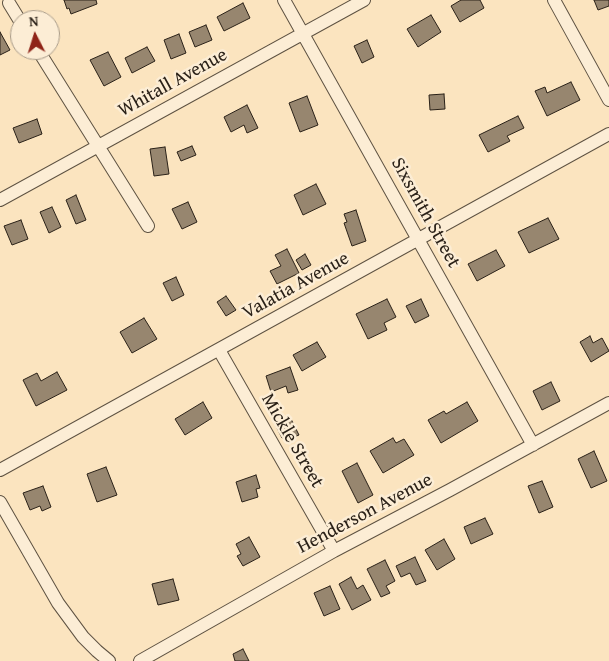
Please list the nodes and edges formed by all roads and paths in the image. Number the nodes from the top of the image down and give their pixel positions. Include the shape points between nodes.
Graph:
1 (284, 0) edge
2 (364, 0) edge
3 (554, 0) edge
4 (9, 3) dead end
5 (13, 10) edge
6 (303, 34) junction
7 (44, 60) edge
8 (609, 100) edge
9 (609, 134) edge
10 (98, 146) junction
11 (0, 200) edge
12 (148, 226) dead end
13 (418, 240) junction
14 (219, 350) junction
15 (609, 403) edge
16 (533, 445) junction
17 (0, 470) edge
18 (0, 502) edge
19 (334, 551) junction
20 (109, 661) edge
21 (140, 661) edge

1 - 6 street, Sixsmith Street
2 - 6 street, Whitall Avenue
3 - 8 street
4 - 5 street
6 - 10 street, Whitall Avenue
6 - 13 street, Sixsmith Street
7 - 10 street
9 - 13 street, Valatia Avenue
10 - 11 street, Whitall Avenue
10 - 12 street
13 - 14 street, Valatia Avenue
13 - 16 street, Sixsmith Street
14 - 17 street, Valatia Avenue
14 - 19 street, Mickle Street
15 - 16 street, Henderson Avenue
16 - 19 street, Henderson Avenue
18 - 20 street via 58,603 84,637
19 - 21 street, Henderson Avenue

